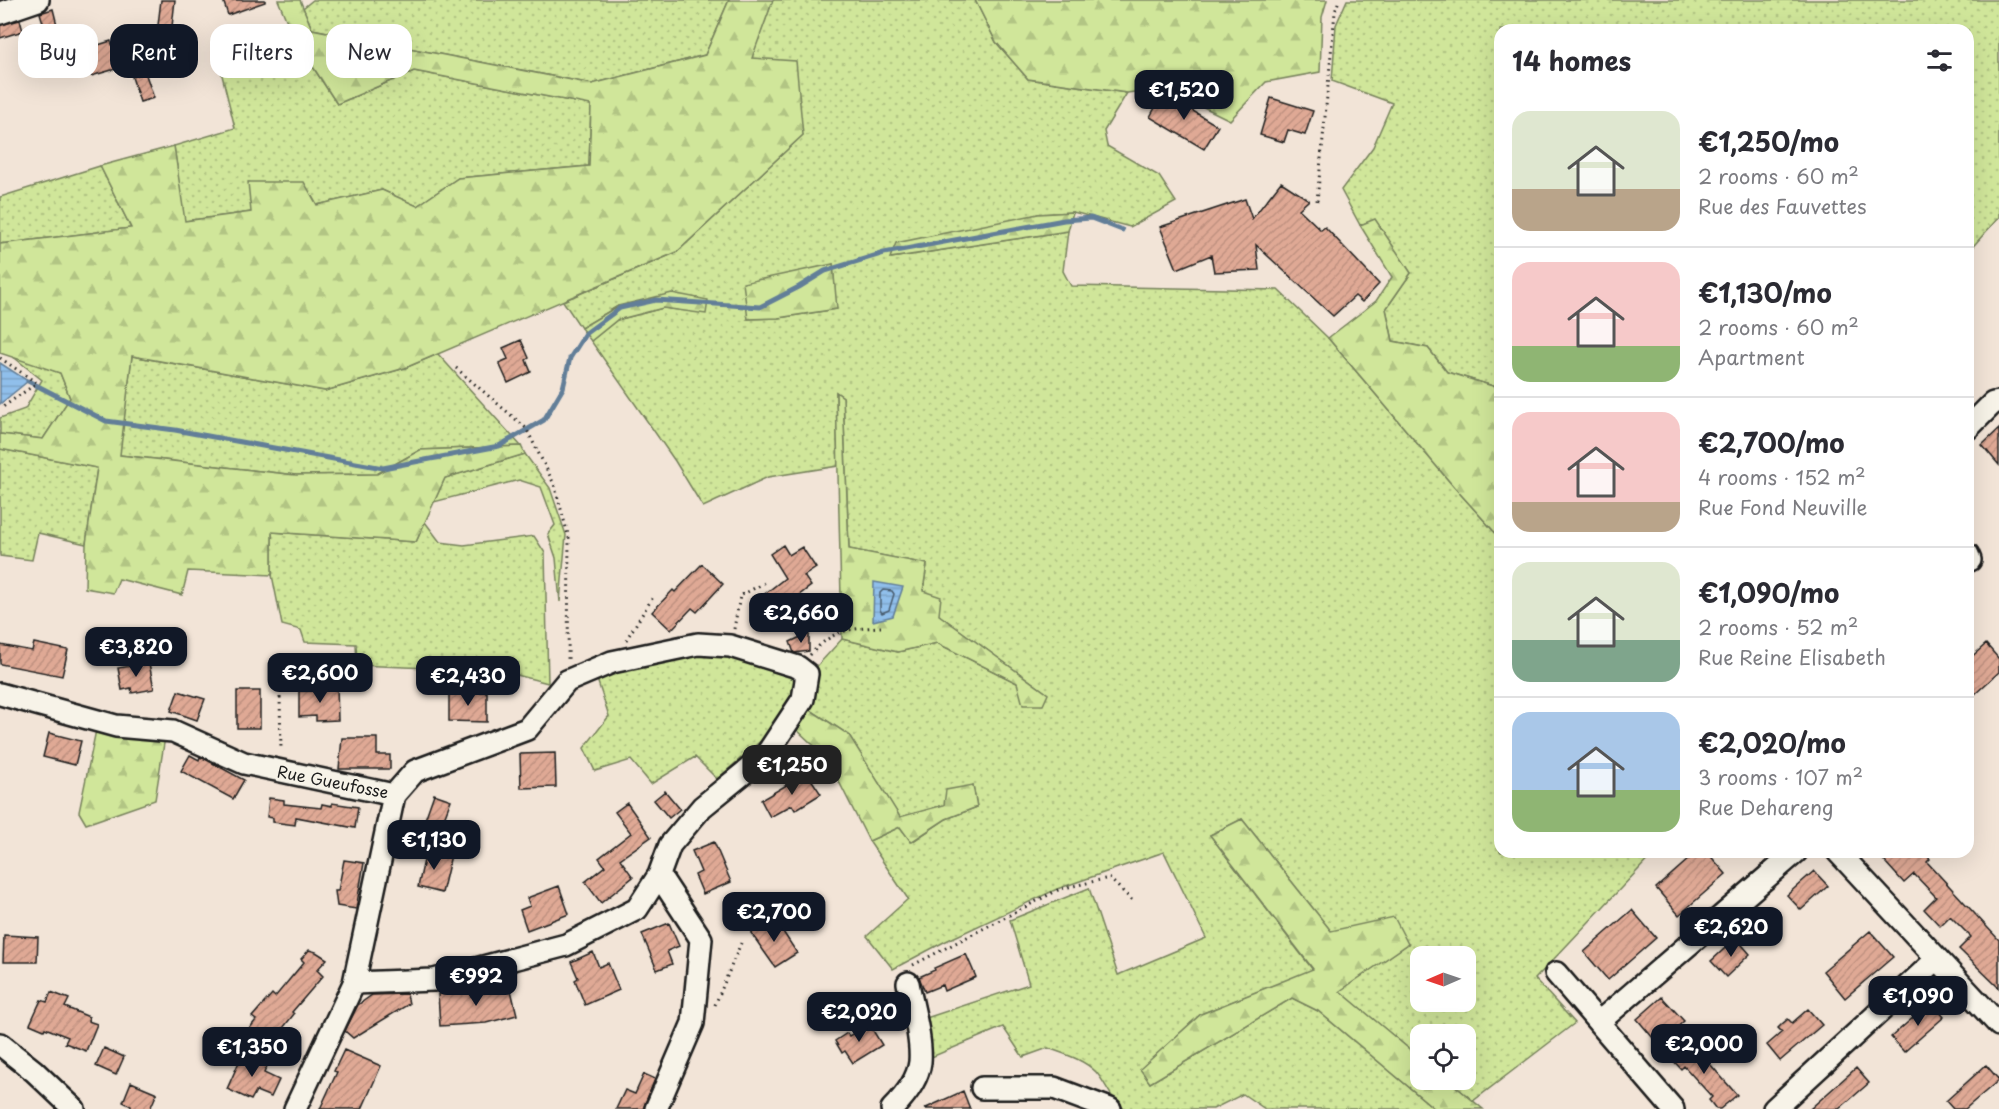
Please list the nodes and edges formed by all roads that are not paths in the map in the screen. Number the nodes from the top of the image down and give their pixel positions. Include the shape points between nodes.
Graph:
1 (38, 0) edge
2 (0, 13) edge
3 (1999, 402) edge
4 (1974, 422) edge
5 (0, 694) edge
6 (394, 795) junction
7 (1789, 858) edge
8 (1844, 858) edge
9 (659, 876) junction
10 (1937, 959) junction
11 (1556, 973) dead end
12 (354, 983) junction
13 (908, 983) road end
14 (1599, 1022) junction
15 (1999, 1025) edge
16 (0, 1044) edge
17 (982, 1088) dead end
18 (74, 1109) edge
19 (295, 1109) edge
20 (656, 1109) edge
21 (892, 1109) edge
22 (1110, 1109) edge
23 (1673, 1109) edge
24 (1774, 1109) edge

1 - 2 street
3 - 4 street
5 - 6 street, Rue Gueufosse via 116,726 173,731 244,763
6 - 9 street, Rue Gueufosse via 415,771 527,729 567,681 612,662 698,644 730,646 803,670 803,699 766,755 702,807 670,845
6 - 12 street
7 - 14 street
8 - 10 street
9 - 12 street via 637,909 566,945 434,980
9 - 20 street via 700,939 693,1023
10 - 15 street
10 - 24 street
11 - 14 street
12 - 19 street
13 - 21 street via 920,1063 907,1094
14 - 23 street
16 - 18 street
17 - 22 street via 1054,1088

